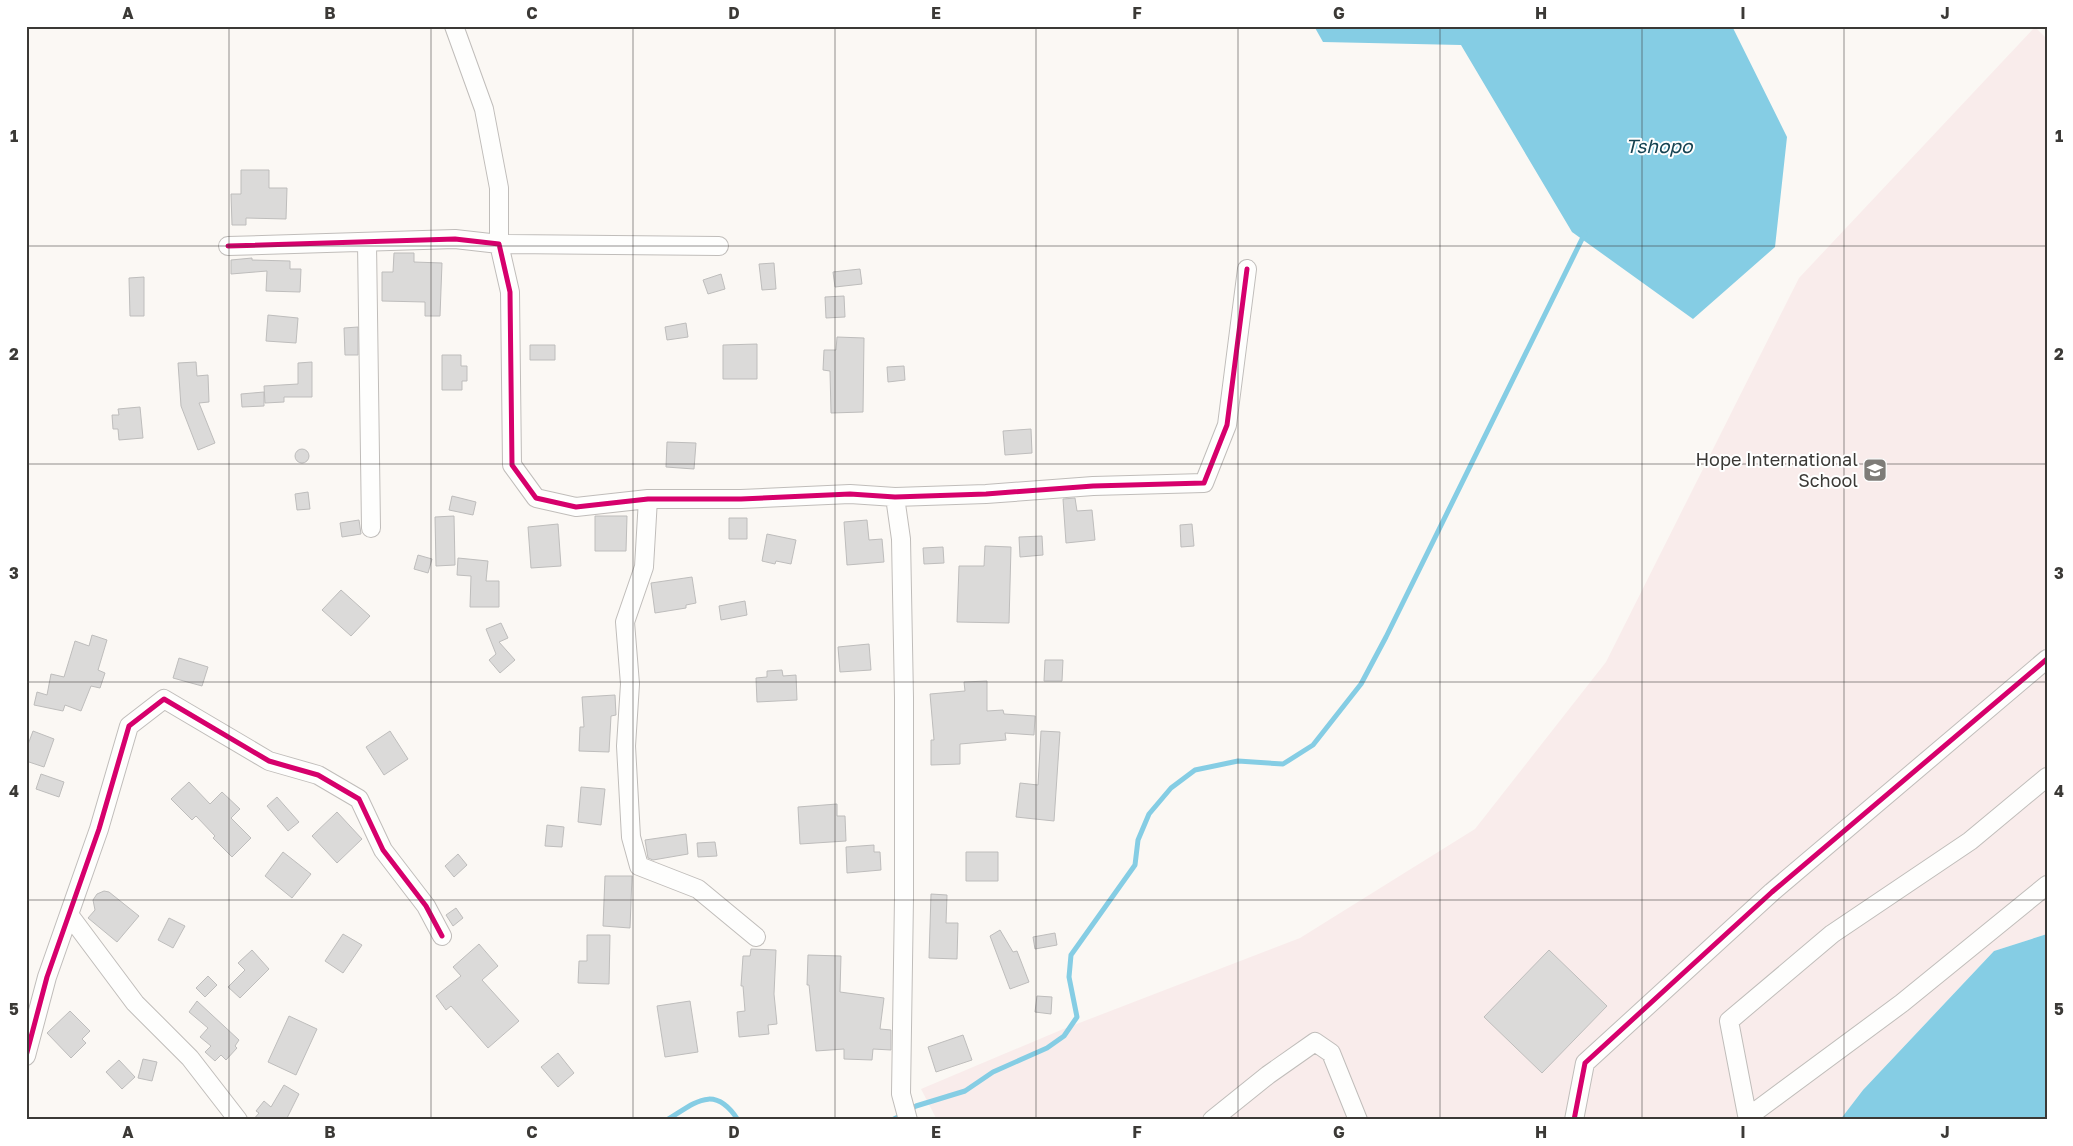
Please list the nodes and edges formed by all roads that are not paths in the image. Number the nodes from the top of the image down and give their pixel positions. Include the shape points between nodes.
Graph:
1 (454, 26) edge
2 (368, 242) junction
3 (499, 244) junction
4 (228, 246) dead end
5 (719, 246) dead end
6 (1247, 269) dead end
7 (895, 497) junction
8 (648, 498) junction
9 (371, 528) dead end
10 (2047, 659) edge
11 (2047, 777) edge
12 (2047, 885) edge
13 (70, 916) junction
14 (442, 936) dead end
15 (756, 937) dead end
16 (26, 1056) edge
17 (1748, 1118) edge
18 (238, 1120) edge
19 (908, 1120) edge
20 (1212, 1120) edge
21 (1358, 1120) edge
22 (1574, 1120) edge

1 - 3 street via 484,109 499,188
2 - 3 street via 455,239
2 - 4 street
2 - 9 street
3 - 5 street
3 - 8 street via 510,292 512,465 536,498 576,507
6 - 7 street via 1227,425 1204,483
7 - 8 street via 850,494 741,499
7 - 19 street via 901,540 903,678 904,898 900,1094
8 - 15 street via 644,567 625,622 630,684 626,746 631,837 639,866 698,889
10 - 22 street via 1772,892 1585,1063
11 - 17 street via 1970,841 1832,934 1729,1021
12 - 17 street via 1902,1003
13 - 14 street via 129,726 164,699 269,761 318,776 359,799 383,850 426,906
13 - 16 street via 47,977
13 - 18 street via 135,1003 190,1058
20 - 21 street via 1315,1042 1330,1054

